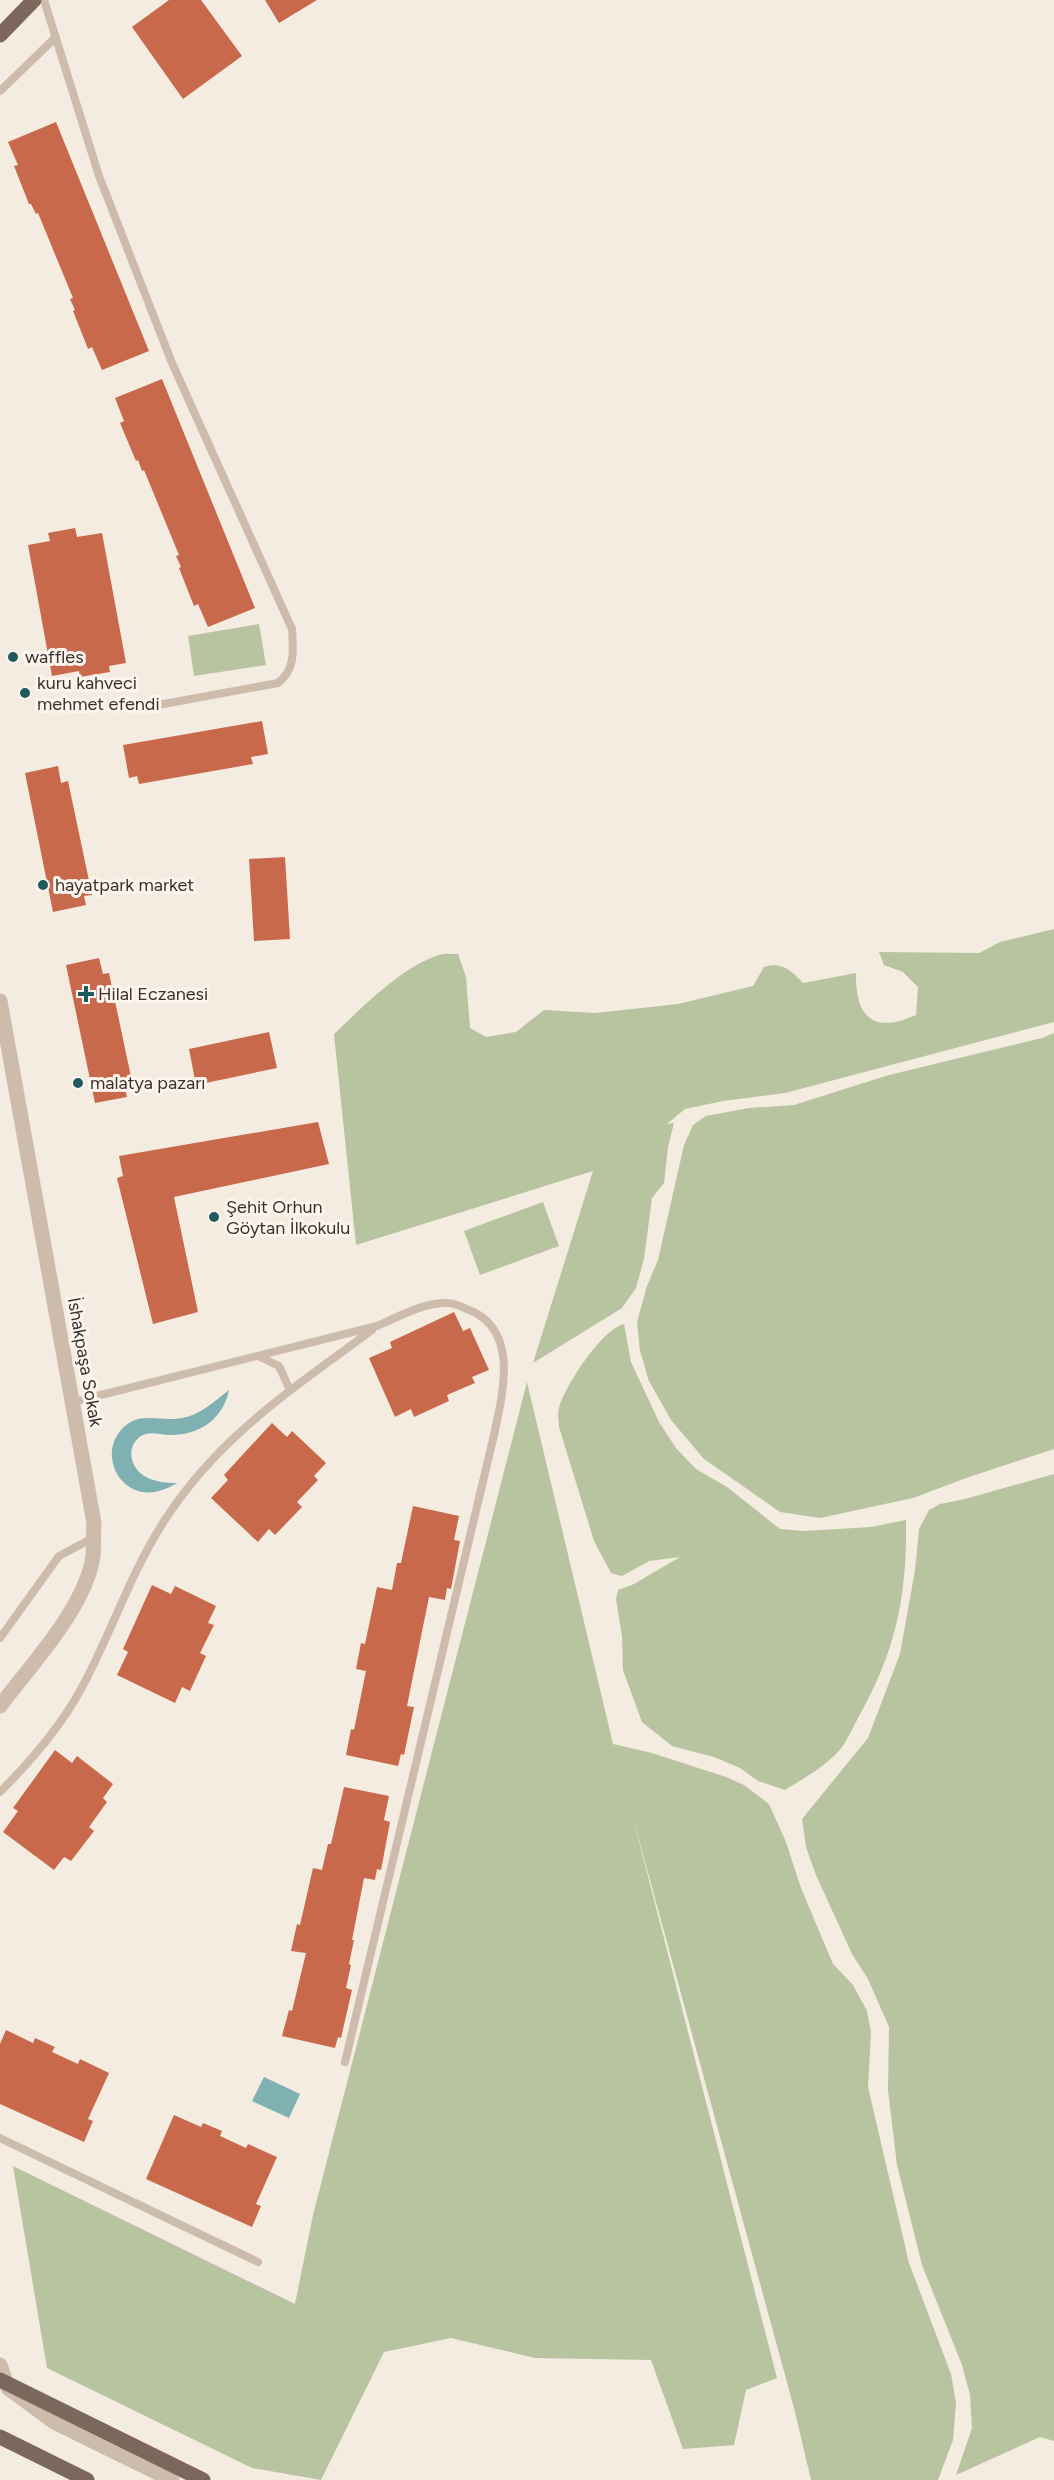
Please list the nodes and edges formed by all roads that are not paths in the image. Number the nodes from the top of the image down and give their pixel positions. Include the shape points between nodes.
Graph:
1 (34, 0) edge
2 (44, 0) edge
3 (0, 35) edge
4 (56, 37) junction
5 (0, 92) edge
6 (142, 708) dead end
7 (0, 1001) edge
8 (377, 1326) junction
9 (257, 1356) junction
10 (290, 1390) junction
11 (73, 1402) junction
12 (93, 1538) junction
13 (0, 1638) edge
14 (0, 1706) edge
15 (0, 1792) edge
16 (345, 2062) dead end
17 (0, 2138) edge
18 (258, 2262) dead end
19 (0, 2366) edge
20 (0, 2380) edge
21 (0, 2437) edge
22 (87, 2480) edge
23 (172, 2480) edge
24 (203, 2480) edge

1 - 3 main road
2 - 4 lane
4 - 5 lane
4 - 6 lane via 99,176 172,363 292,629 293,658 288,675 278,683
7 - 11 street, İshakpaşa Sokak
8 - 9 lane
8 - 10 lane
8 - 16 lane via 424,1307 448,1303 463,1307 479,1315 498,1336 505,1369 492,1446
9 - 10 lane via 279,1366
9 - 11 lane
10 - 15 lane via 224,1444 192,1483 161,1526 81,1690 52,1735
11 - 12 street, İshakpaşa Sokak via 94,1523
12 - 13 lane via 59,1556
12 - 14 street, İshakpaşa Sokak via 93,1557 84,1586 69,1613
17 - 18 lane
19 - 23 street via 8,2388 54,2421
20 - 24 main road
21 - 22 main road

